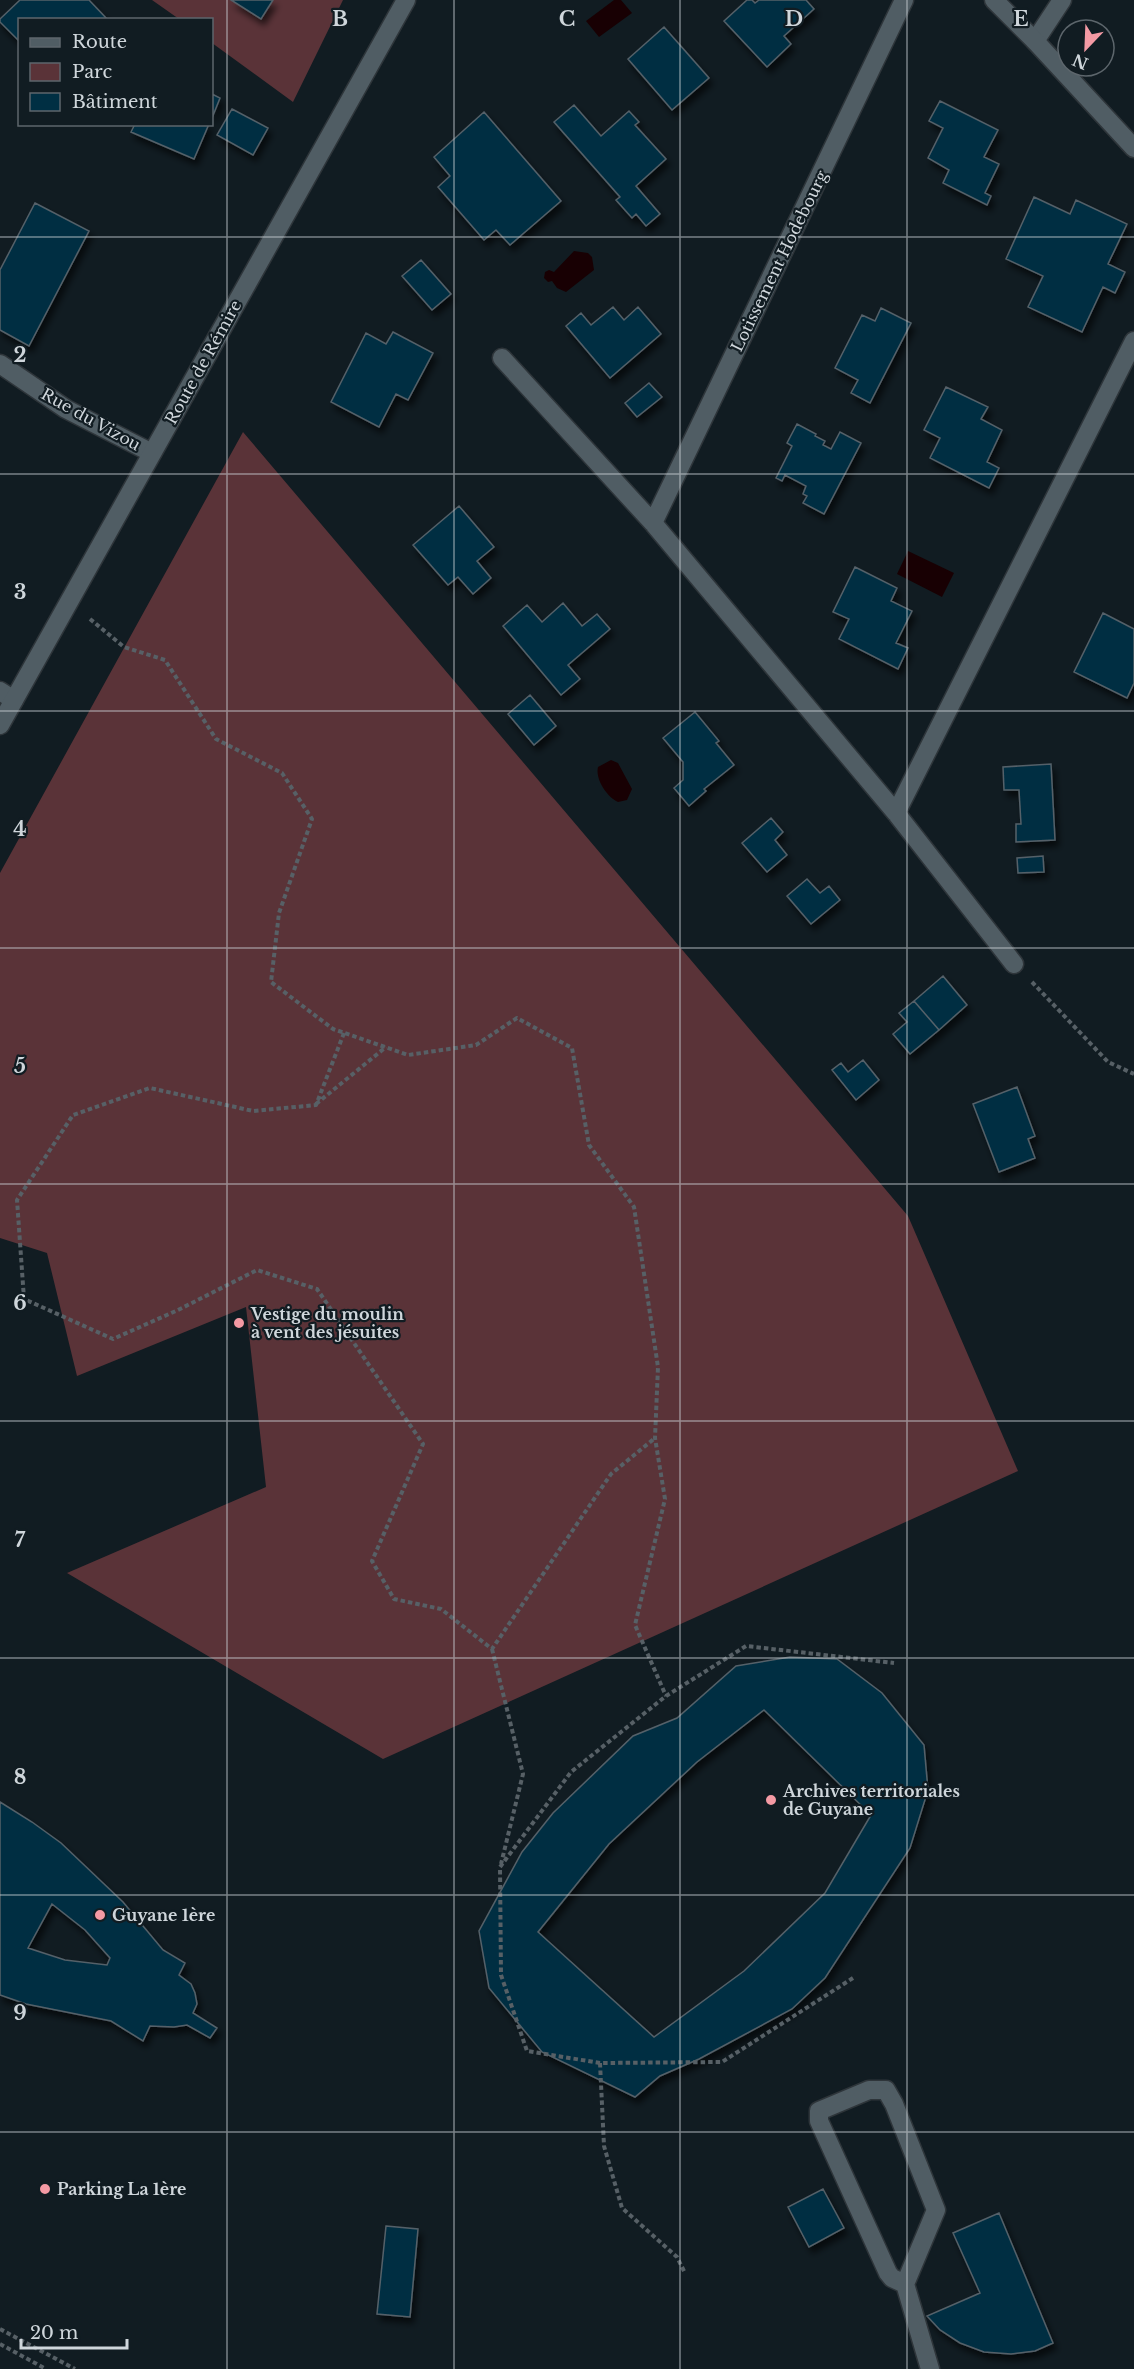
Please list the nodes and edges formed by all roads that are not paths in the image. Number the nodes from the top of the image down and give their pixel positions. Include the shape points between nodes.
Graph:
1 (406, 0) edge
2 (904, 0) edge
3 (994, 0) edge
4 (1062, 0) edge
5 (1035, 41) junction
6 (1134, 148) edge
7 (1134, 341) edge
8 (502, 358) dead end
9 (0, 364) edge
10 (152, 453) junction
11 (653, 523) junction
12 (7, 695) edge
13 (0, 725) edge
14 (896, 813) junction
15 (1014, 964) road end
16 (905, 2284) junction
17 (930, 2369) edge

1 - 10 street, Route de Rémire
2 - 11 street, Lotissement Hodebourg
3 - 5 street
4 - 5 street
5 - 6 street
7 - 14 street
8 - 11 street
9 - 10 street, Rue du Vizou via 66,409
10 - 12 street, Route de Rémire via 69,601
11 - 14 street
12 - 13 street, Route de Rémire
14 - 15 street
16 - 16 street via 936,2210 894,2104 886,2090 868,2090 819,2111 819,2121 888,2273
16 - 17 street

